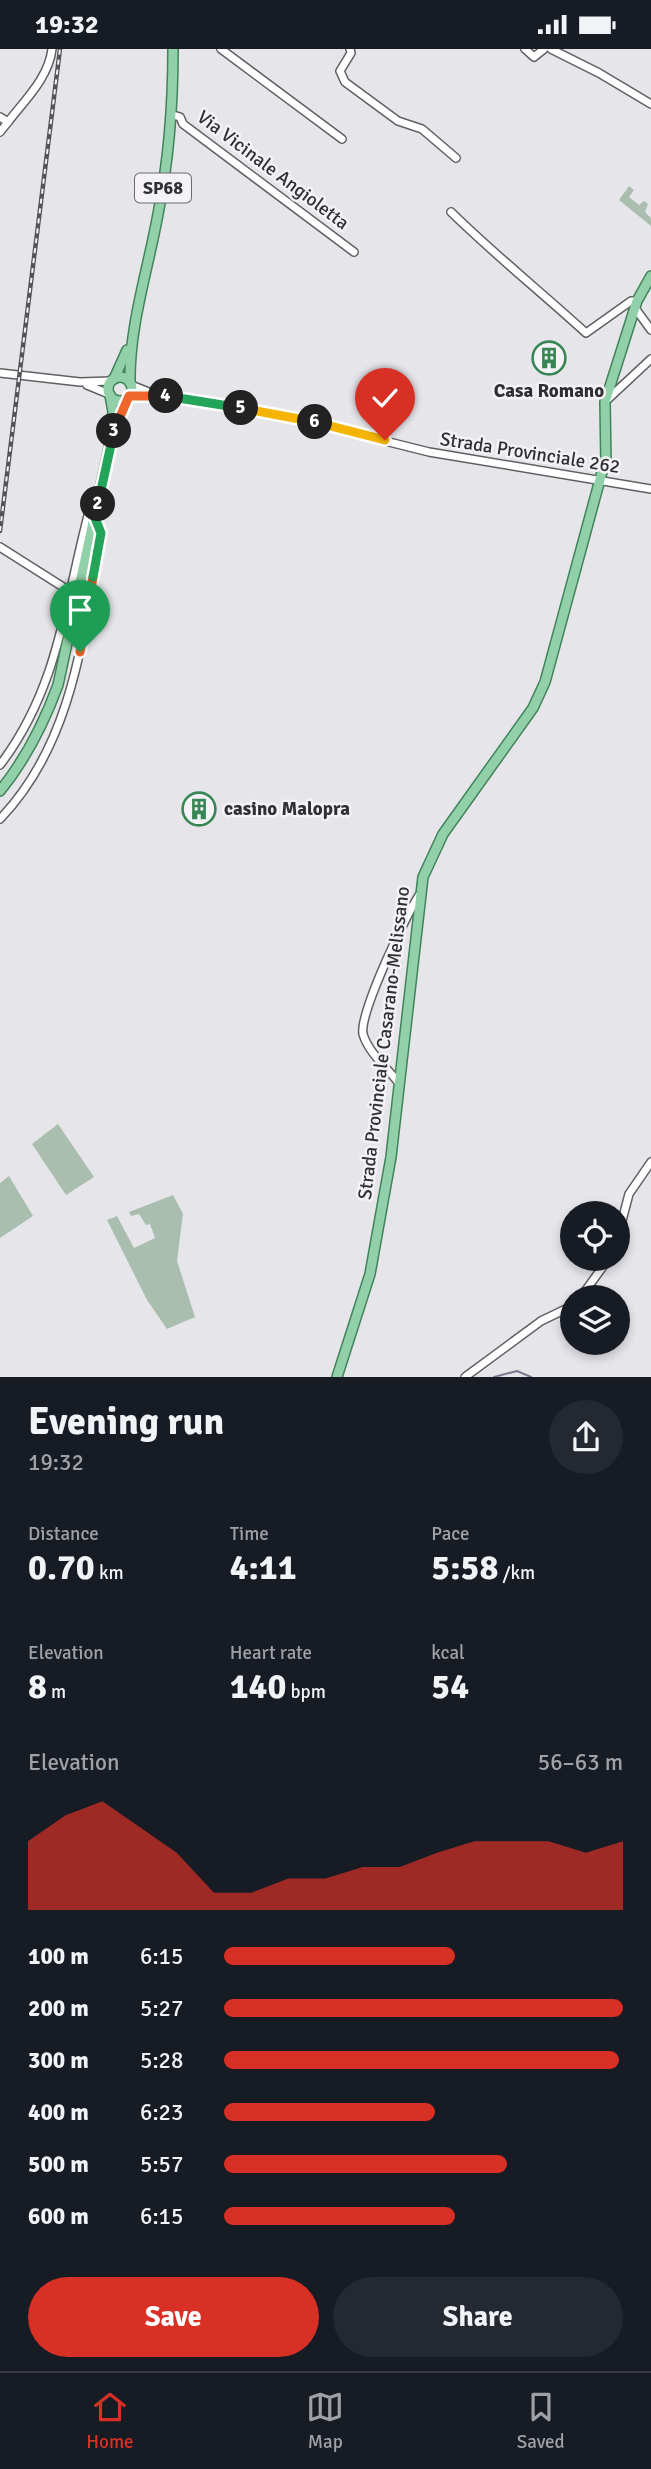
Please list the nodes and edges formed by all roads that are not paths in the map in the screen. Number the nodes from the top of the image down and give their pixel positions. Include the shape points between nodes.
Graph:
1 (52, 49) edge
2 (173, 49) edge
3 (221, 49) edge
4 (350, 49) edge
5 (525, 49) edge
6 (544, 49) edge
7 (551, 49) edge
8 (651, 104) edge
9 (173, 115) junction
10 (0, 117) edge
11 (8, 122) junction
12 (0, 132) edge
13 (342, 139) dead end
14 (456, 158) dead end
15 (451, 212) dead end
16 (354, 252) dead end
17 (651, 276) edge
18 (636, 305) junction
19 (135, 325) junction
20 (651, 330) edge
21 (651, 359) edge
22 (0, 373) edge
23 (113, 380) junction
24 (80, 382) junction
25 (131, 384) junction
26 (110, 394) junction
27 (159, 395) junction
28 (129, 397) junction
29 (605, 403) junction
30 (109, 447) junction
31 (601, 481) junction
32 (651, 489) edge
33 (98, 501) junction
34 (95, 518) junction
35 (0, 547) edge
36 (71, 591) junction
37 (0, 765) edge
38 (0, 791) edge
39 (0, 819) edge
40 (421, 894) junction
41 (398, 1082) junction
42 (651, 1163) edge
43 (627, 1201) edge
44 (560, 1312) edge
45 (337, 1377) edge
46 (465, 1377) edge

1 - 11 street via 42,78
2 - 9 main road, SP68
3 - 13 street
4 - 14 street via 340,71 345,82 398,121 422,129
5 - 6 street via 534,57
7 - 8 street
9 - 16 street, Via Vicinale Angioletta
9 - 19 main road, SP68
10 - 11 street
11 - 12 street
15 - 18 street via 506,266 520,273 586,333 631,301
17 - 18 main road, Strada Provinciale Casarano-Melissano
18 - 20 street
18 - 29 main road, Strada Provinciale Casarano-Melissano
19 - 23 main road, SP68
19 - 25 main road, SP68
21 - 29 street
22 - 24 street
23 - 24 street
23 - 25 main road via 121,377
23 - 26 main road, SP68
24 - 26 street
25 - 27 street
25 - 28 main road, SP68
26 - 28 main road via 118,401
26 - 30 main road, SP68
27 - 28 street
27 - 31 street, Strada Provinciale 262 via 285,416 429,452
28 - 30 main road, SP68
29 - 31 main road, Strada Provinciale Casarano-Melissano via 605,475
30 - 33 main road, SP68
31 - 32 street, Strada Provinciale 262
31 - 40 main road, Strada Provinciale Casarano-Melissano via 541,690 533,708 443,834 422,877
33 - 34 main road, SP68
33 - 36 street via 90,508
34 - 38 main road, SP68 via 58,685 28,751
34 - 39 street via 101,533 80,652 60,726 42,764
35 - 36 street
36 - 37 street via 43,692 23,735
40 - 41 main road, Strada Provinciale Casarano-Melissano
40 - 41 street via 362,1024 370,1048
41 - 45 main road, Strada Provinciale Casarano-Melissano via 391,1157 370,1273
42 - 43 street
44 - 46 street

